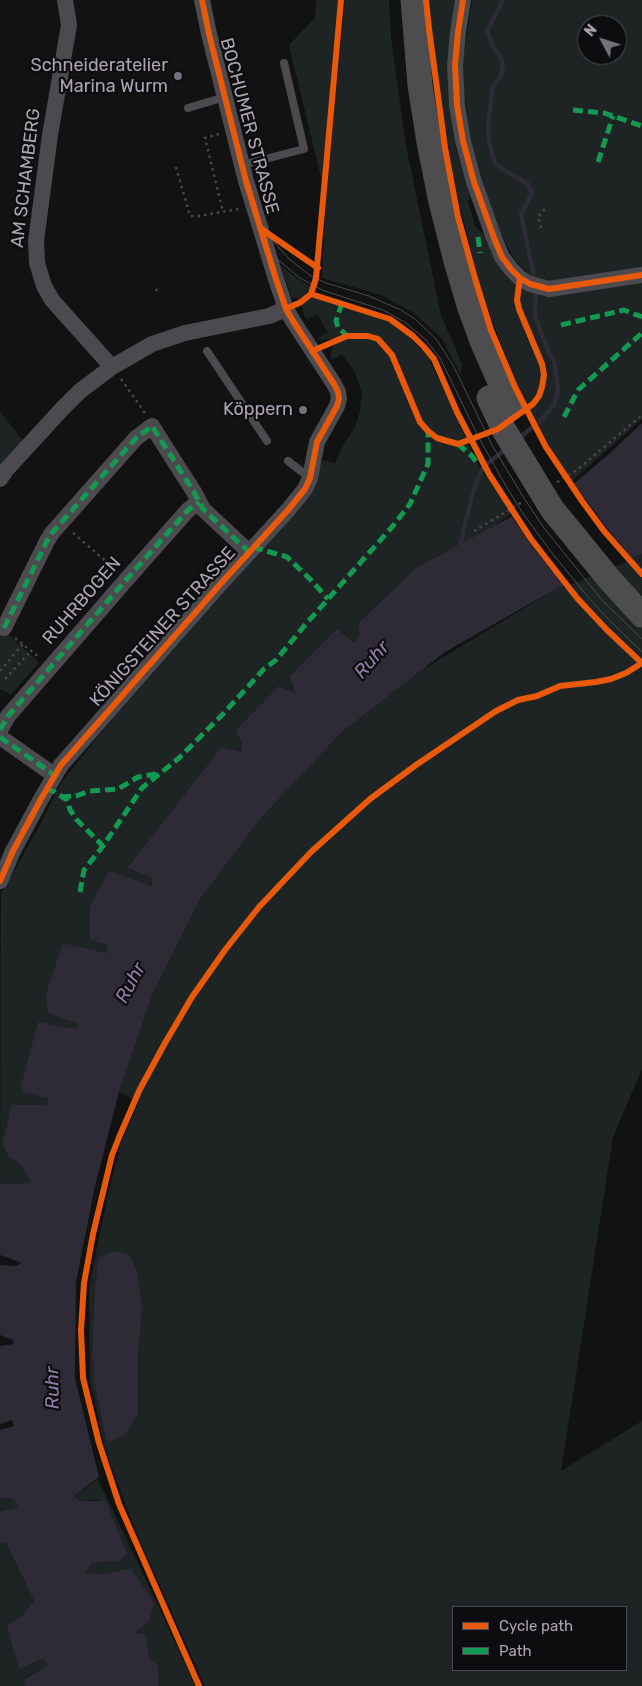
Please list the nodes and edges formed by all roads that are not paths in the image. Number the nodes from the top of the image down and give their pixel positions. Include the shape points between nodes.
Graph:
1 (65, 0) edge
2 (202, 0) edge
3 (397, 0) edge
4 (412, 0) edge
5 (463, 0) edge
6 (284, 63) dead end
7 (225, 97) junction
8 (188, 108) dead end
9 (242, 165) junction
10 (642, 275) edge
11 (286, 309) junction
12 (207, 351) dead end
13 (112, 366) junction
14 (338, 392) joint
15 (496, 395) junction
16 (267, 441) dead end
17 (288, 461) dead end
18 (310, 478) junction
19 (0, 480) edge
20 (199, 502) junction
21 (249, 552) junction
22 (642, 592) edge
23 (642, 615) edge
24 (8, 631) road end
25 (0, 730) edge
26 (0, 737) edge
27 (54, 775) junction
28 (0, 881) edge

1 - 13 street, AM SCHAMBERG via 69,26 50,135 36,241 37,263 52,300
2 - 7 street, BOCHUMER STRASSE
3 - 15 main road via 405,92 427,209 470,353
4 - 15 main road via 420,85 441,202
5 - 10 street via 455,65 456,105 463,141 502,257 520,278 549,289
6 - 9 lane via 304,149
7 - 8 lane
7 - 9 street, BOCHUMER STRASSE
9 - 11 street, BOCHUMER STRASSE
11 - 13 street via 269,316 184,333 152,344
11 - 14 street, BOCHUMER STRASSE
12 - 16 lane
13 - 19 street via 62,409
14 - 18 street, KÖNIGSTEINER STRASSE via 336,409 318,442
15 - 22 main road via 567,503
15 - 23 main road, bridge via 504,430 552,509
17 - 18 lane
18 - 21 street, KÖNIGSTEINER STRASSE via 297,500
20 - 21 street via 203,510
20 - 24 street via 152,426 136,438 52,533
20 - 25 street, RUHRBOGEN via 188,510 126,580 8,716
21 - 27 street, KÖNIGSTEINER STRASSE
26 - 27 street
27 - 28 street, KÖNIGSTEINER STRASSE

